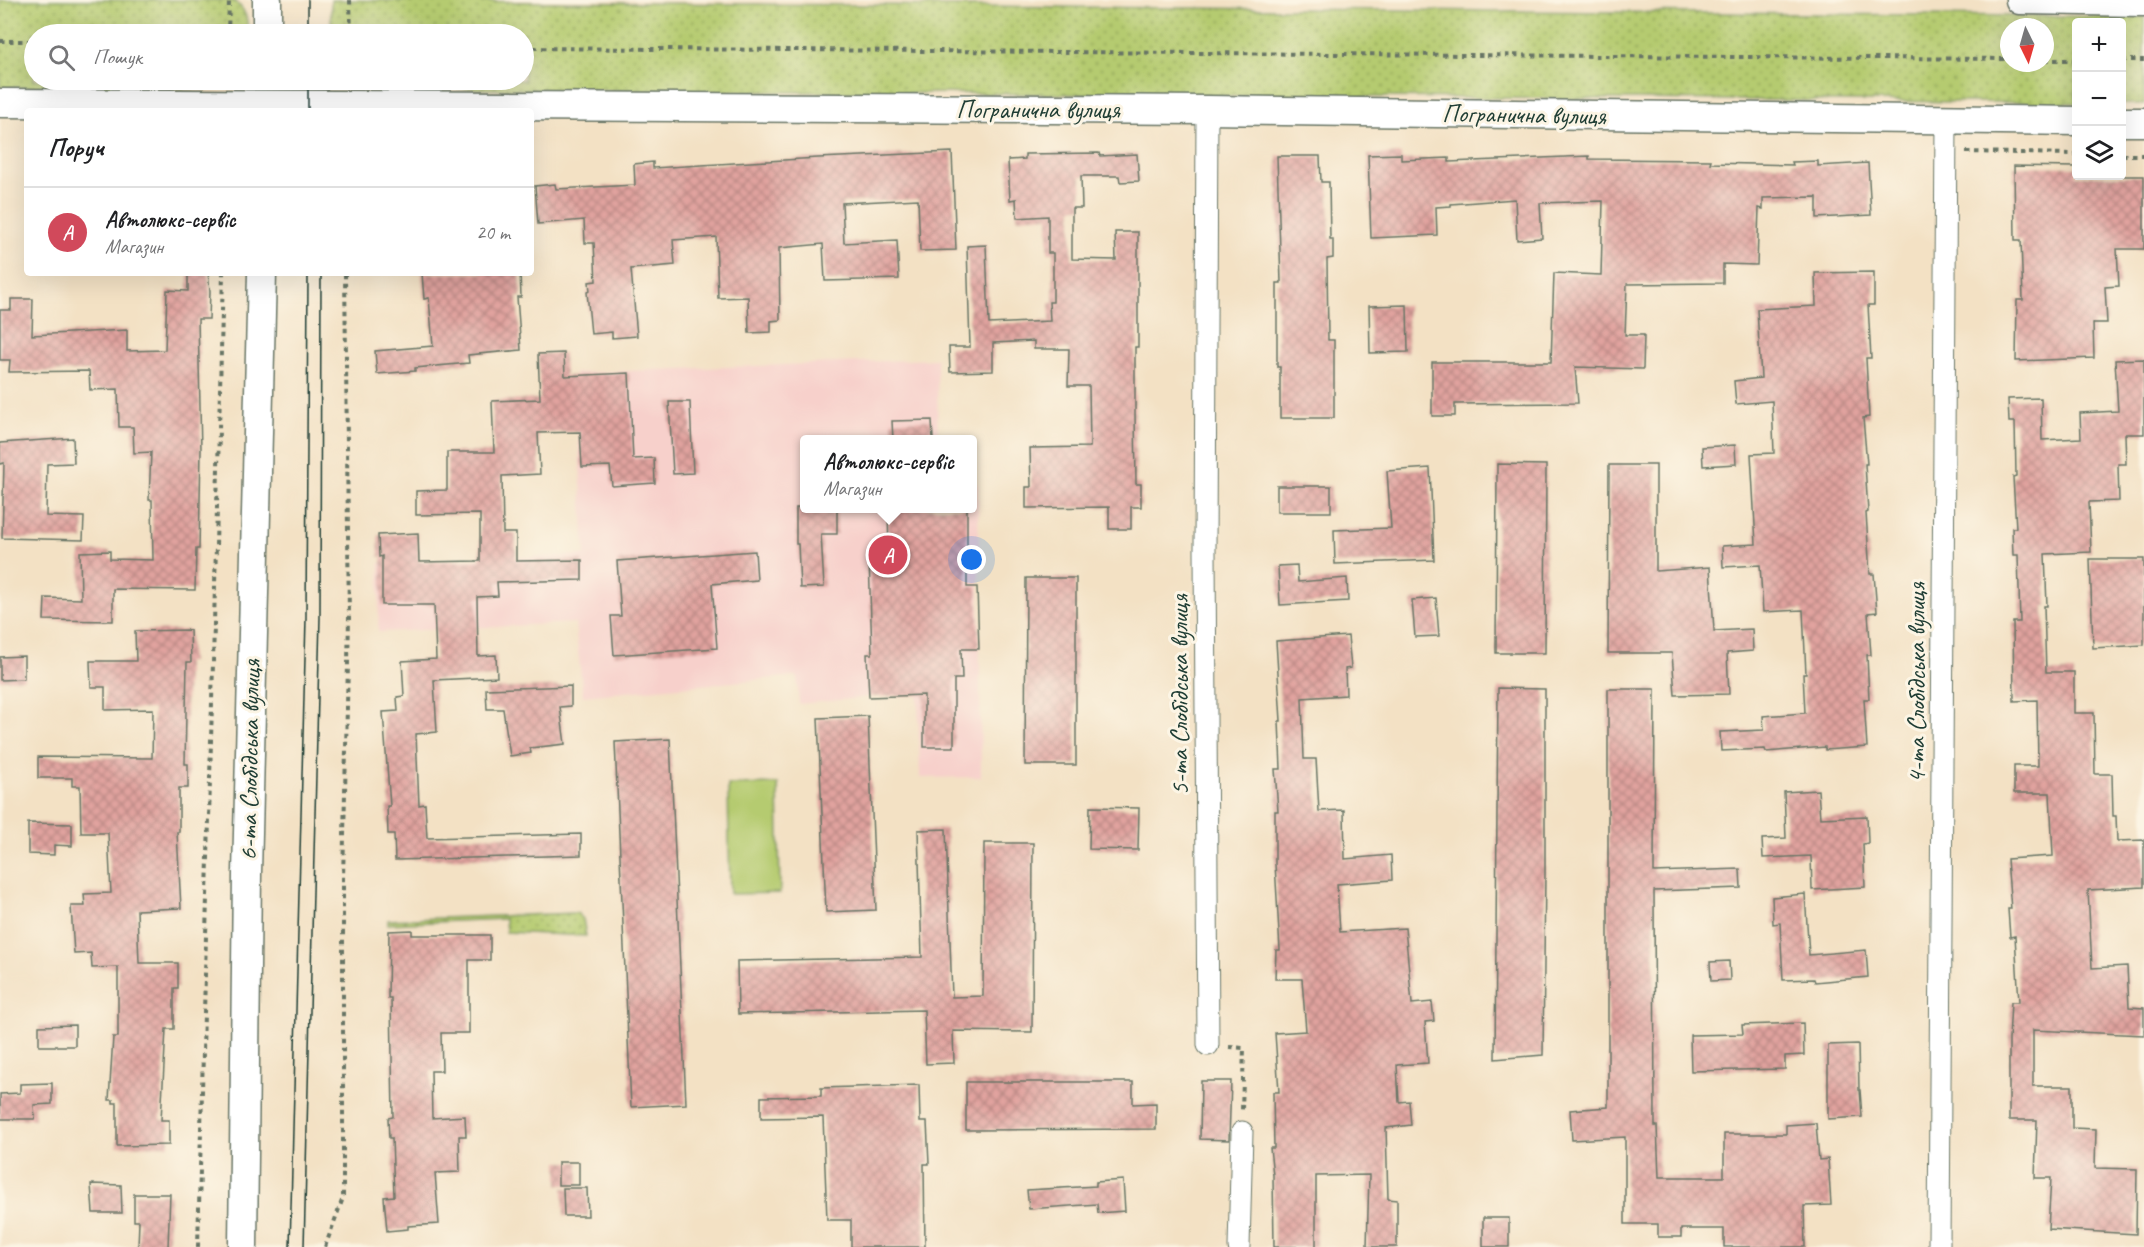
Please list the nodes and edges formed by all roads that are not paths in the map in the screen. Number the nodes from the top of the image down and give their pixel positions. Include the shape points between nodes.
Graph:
1 (267, 0) edge
2 (2020, 0) edge
3 (2144, 2) edge
4 (267, 24) edge
5 (267, 98) edge
6 (0, 103) edge
7 (1208, 110) junction
8 (1946, 120) junction
9 (2072, 121) edge
10 (2126, 122) edge
11 (2144, 122) edge
12 (262, 276) edge
13 (1208, 1045) road end
14 (1242, 1132) road end
15 (243, 1247) edge
16 (1239, 1247) edge
17 (1940, 1247) edge

1 - 4 main road
2 - 3 main road
5 - 6 main road, Погранична вулиця
5 - 7 main road, Погранична вулиця
7 - 8 main road, Погранична вулиця
7 - 13 street, 5-та Слобідська вулиця
8 - 9 main road, Погранична вулиця
8 - 17 street, 4-та Слобідська вулиця
10 - 11 main road
12 - 15 main road, 6-та Слобідська вулиця via 247,861
14 - 16 street

